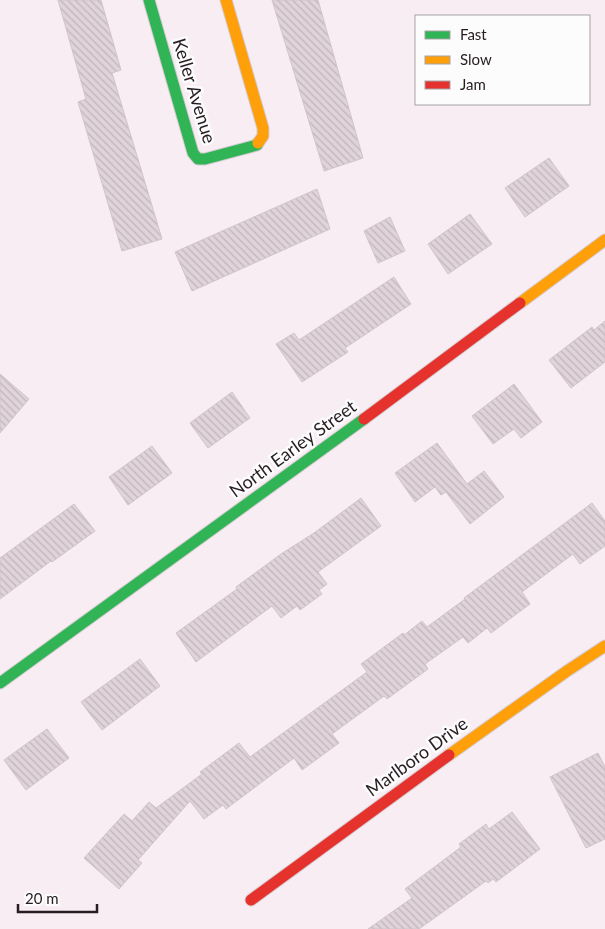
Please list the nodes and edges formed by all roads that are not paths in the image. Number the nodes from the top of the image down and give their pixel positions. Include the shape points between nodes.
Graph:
1 (149, 0) edge
2 (226, 0) edge
3 (605, 240) edge
4 (605, 646) edge
5 (0, 683) edge
6 (251, 900) dead end

1 - 2 street, Keller Avenue via 193,153 198,159 257,145 263,136
3 - 5 street, North Earley Street
4 - 6 street, Marlboro Drive

